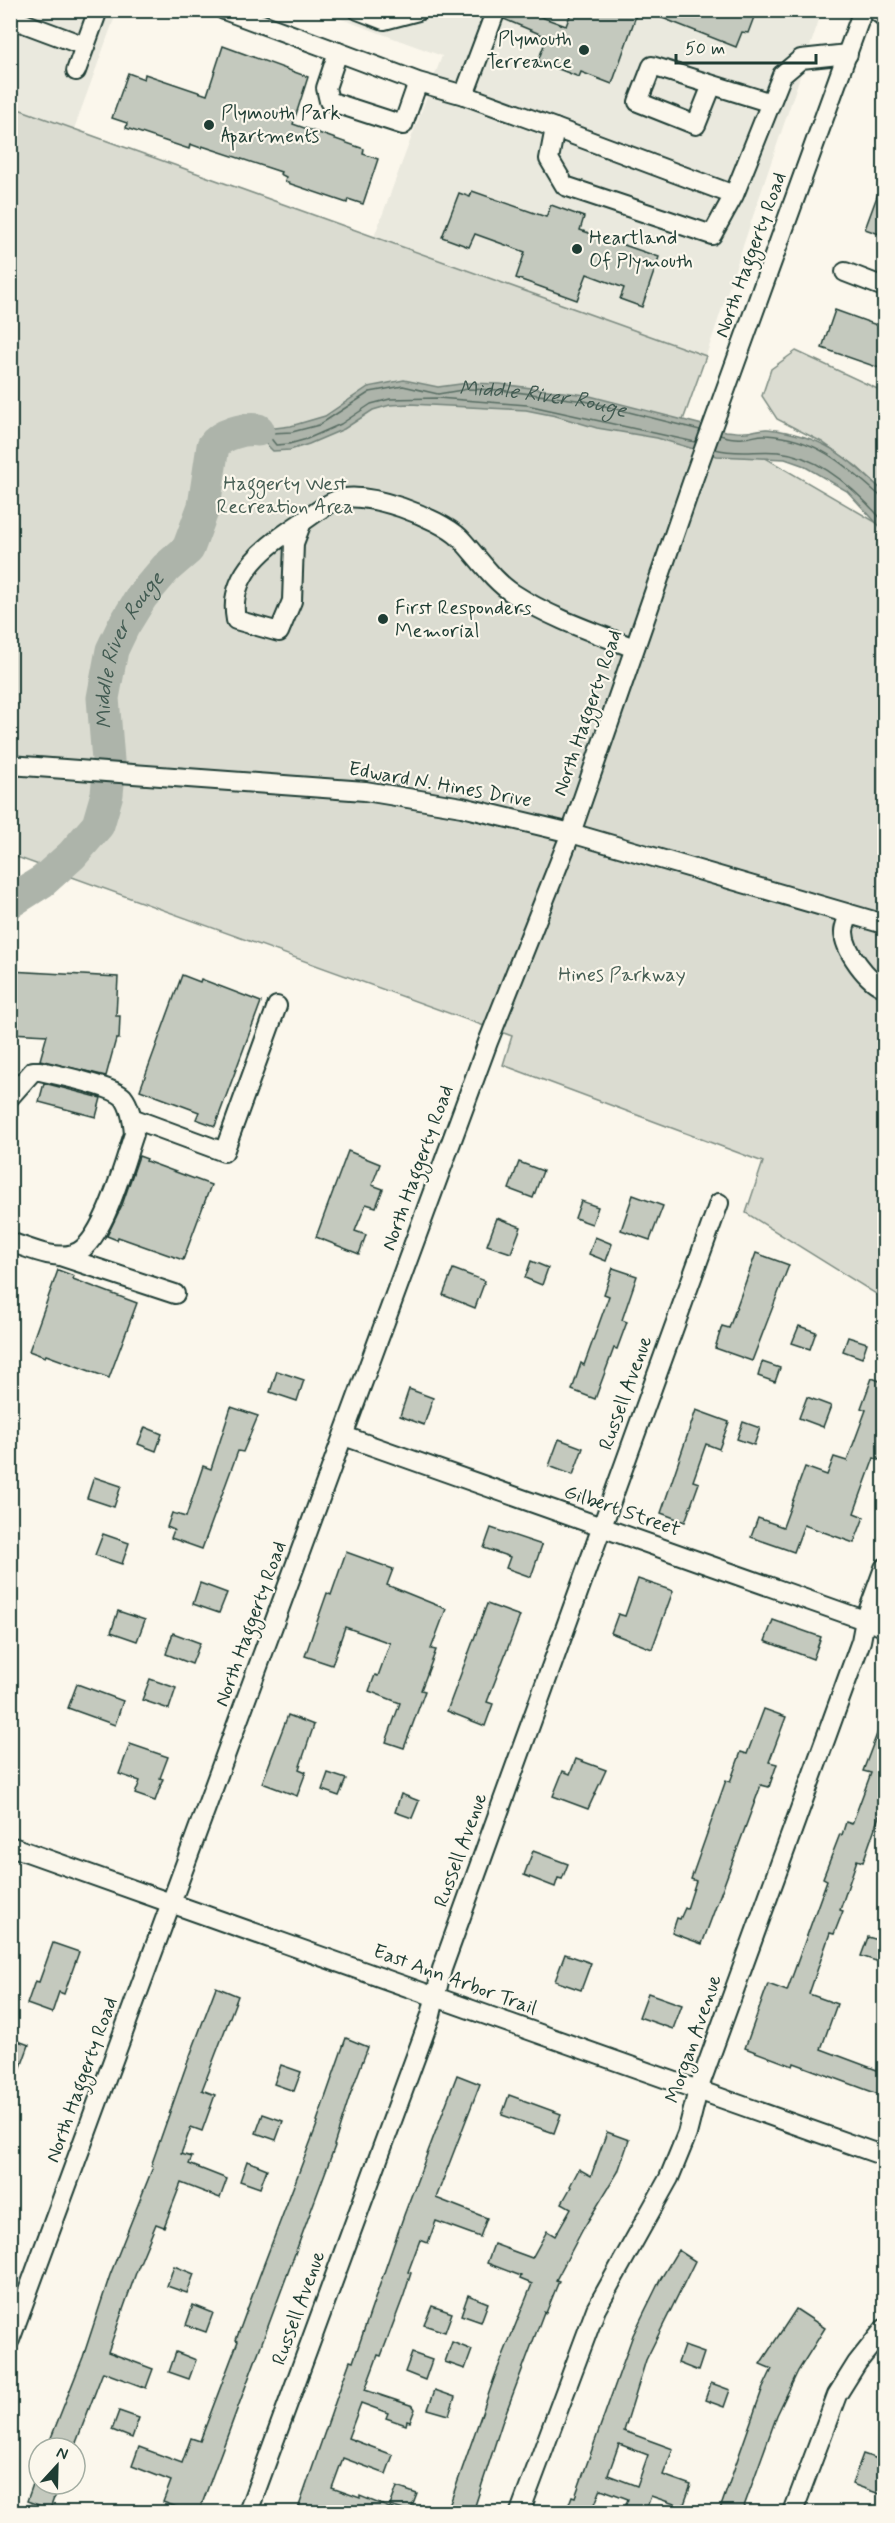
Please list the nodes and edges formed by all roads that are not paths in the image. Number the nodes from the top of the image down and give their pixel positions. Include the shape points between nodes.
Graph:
1 (98, 10) edge
2 (224, 10) edge
3 (358, 10) edge
4 (496, 10) edge
5 (863, 10) edge
6 (875, 10) edge
7 (418, 11) edge
8 (885, 17) edge
9 (10, 18) edge
10 (85, 45) junction
11 (338, 52) junction
12 (848, 54) junction
13 (76, 70) dead end
14 (418, 82) junction
15 (712, 85) dead end
16 (464, 95) junction
17 (771, 103) junction
18 (555, 128) junction
19 (734, 195) junction
20 (845, 272) dead end
21 (885, 287) edge
22 (302, 522) junction
23 (634, 648) junction
24 (10, 765) edge
25 (571, 833) junction
26 (849, 914) junction
27 (885, 924) edge
28 (885, 987) edge
29 (277, 1006) dead end
30 (10, 1097) edge
31 (132, 1118) junction
32 (719, 1203) dead end
33 (10, 1242) edge
34 (58, 1256) junction
35 (175, 1294) dead end
36 (344, 1436) junction
37 (601, 1527) junction
38 (885, 1568) edge
39 (865, 1620) junction
40 (885, 1628) edge
41 (10, 1846) edge
42 (171, 1902) junction
43 (435, 1997) junction
44 (698, 2090) junction
45 (885, 2156) edge
46 (885, 2329) edge
47 (10, 2340) edge
48 (248, 2512) edge
49 (519, 2512) edge
50 (793, 2512) edge

1 - 10 street
2 - 11 street
3 - 7 street via 384,20
4 - 16 street
5 - 12 street, North Haggerty Road
6 - 8 street
9 - 10 street
10 - 13 street
11 - 14 street
11 - 14 street via 326,88 329,101 403,125
12 - 17 street via 801,59 782,75
12 - 23 street, North Haggerty Road
14 - 16 street
15 - 17 street
16 - 18 street
17 - 19 street
18 - 19 street
18 - 19 street via 549,159 565,186 573,189 712,235
20 - 21 street
22 - 22 street via 265,547 254,560 233,605 236,620 279,632 292,600 294,543
22 - 23 street via 338,500 359,498 401,507 458,536 511,592 551,615
23 - 25 street, North Haggerty Road
24 - 25 street, Edward N. Hines Drive via 365,791 462,807
25 - 26 street, Edward N. Hines Drive
25 - 36 street, North Haggerty Road via 488,1042
26 - 27 street, Edward N. Hines Drive
26 - 28 street via 844,932 853,958 876,984
29 - 31 street via 224,1152
30 - 31 street via 28,1075 40,1071 111,1090 123,1098
31 - 34 street via 134,1134 100,1228 75,1254
32 - 37 street, Russell Avenue
33 - 34 street
34 - 35 street
36 - 37 street, Gilbert Street
36 - 42 street, North Haggerty Road
37 - 39 street, Gilbert Street
37 - 43 street, Russell Avenue
38 - 39 street, Morgan Avenue
39 - 40 street, Gilbert Street
39 - 44 street, Morgan Avenue via 861,1641
41 - 42 street, East Ann Arbor Trail
42 - 43 street, East Ann Arbor Trail
42 - 47 street, North Haggerty Road
43 - 44 street, East Ann Arbor Trail
43 - 48 street, Russell Avenue via 429,2023
44 - 45 street, East Ann Arbor Trail
44 - 49 street, Morgan Avenue via 687,2134 669,2178 596,2309
46 - 50 street via 837,2395

